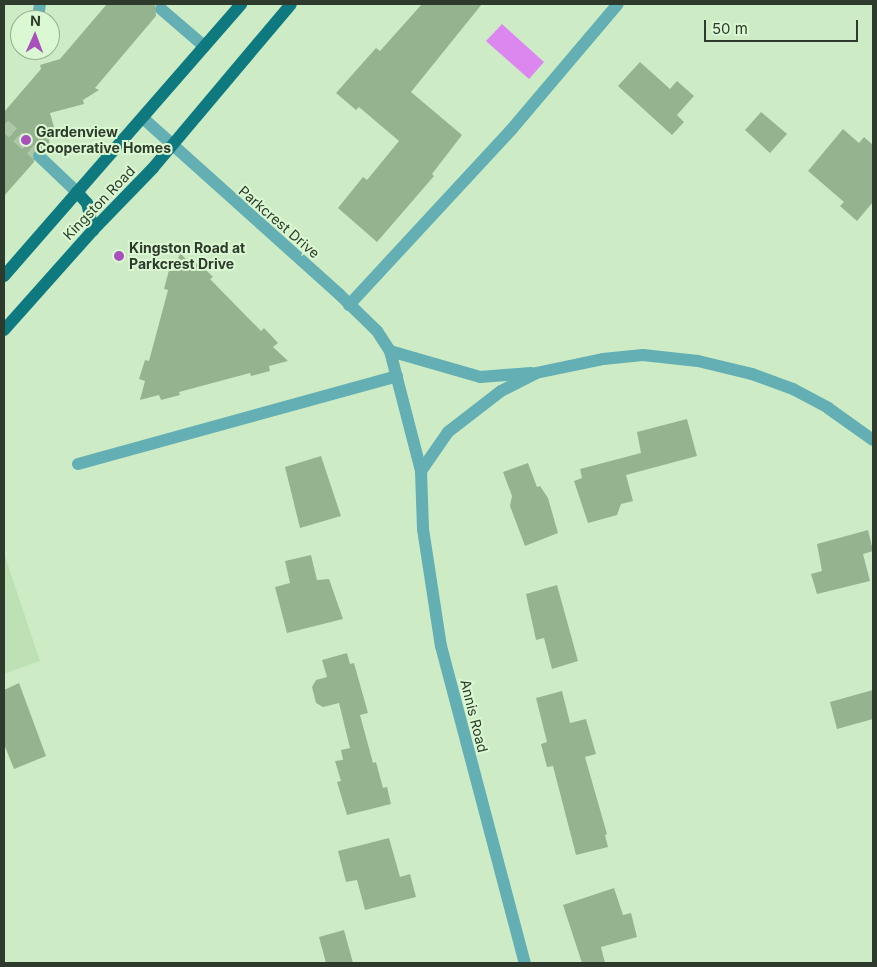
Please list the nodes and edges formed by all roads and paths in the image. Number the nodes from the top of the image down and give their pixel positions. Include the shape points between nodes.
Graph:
1 (241, 4) edge
2 (291, 4) edge
3 (618, 4) edge
4 (162, 9) dead end
5 (204, 46) junction
6 (144, 119) junction
7 (172, 146) junction
8 (39, 156) tunnel mouth
9 (77, 192) junction
10 (93, 230) junction
11 (4, 276) edge
12 (350, 305) junction
13 (4, 330) edge
14 (390, 351) junction
15 (536, 373) junction
16 (398, 376) junction
17 (873, 440) edge
18 (78, 464) dead end
19 (421, 471) junction
20 (525, 963) edge

1 - 5 main road, Kingston Road
2 - 7 main road, Kingston Road
3 - 12 street via 511,130
4 - 5 street
5 - 6 main road, Kingston Road
6 - 7 street, Parkcrest Drive
6 - 9 main road, Kingston Road
7 - 10 main road, Kingston Road
7 - 12 street, Parkcrest Drive
8 - 9 street
9 - 10 main road via 87,203
9 - 11 main road, Kingston Road
10 - 13 main road, Kingston Road
12 - 14 street, Parkcrest Drive via 377,331
14 - 15 street via 480,377
14 - 16 street, Parkcrest Drive
15 - 17 street via 603,359 643,355 680,357 752,374 793,388
15 - 19 street via 476,408 448,432
16 - 18 street
16 - 19 street, Parkcrest Drive
19 - 20 street, Annis Road via 423,529 440,646

